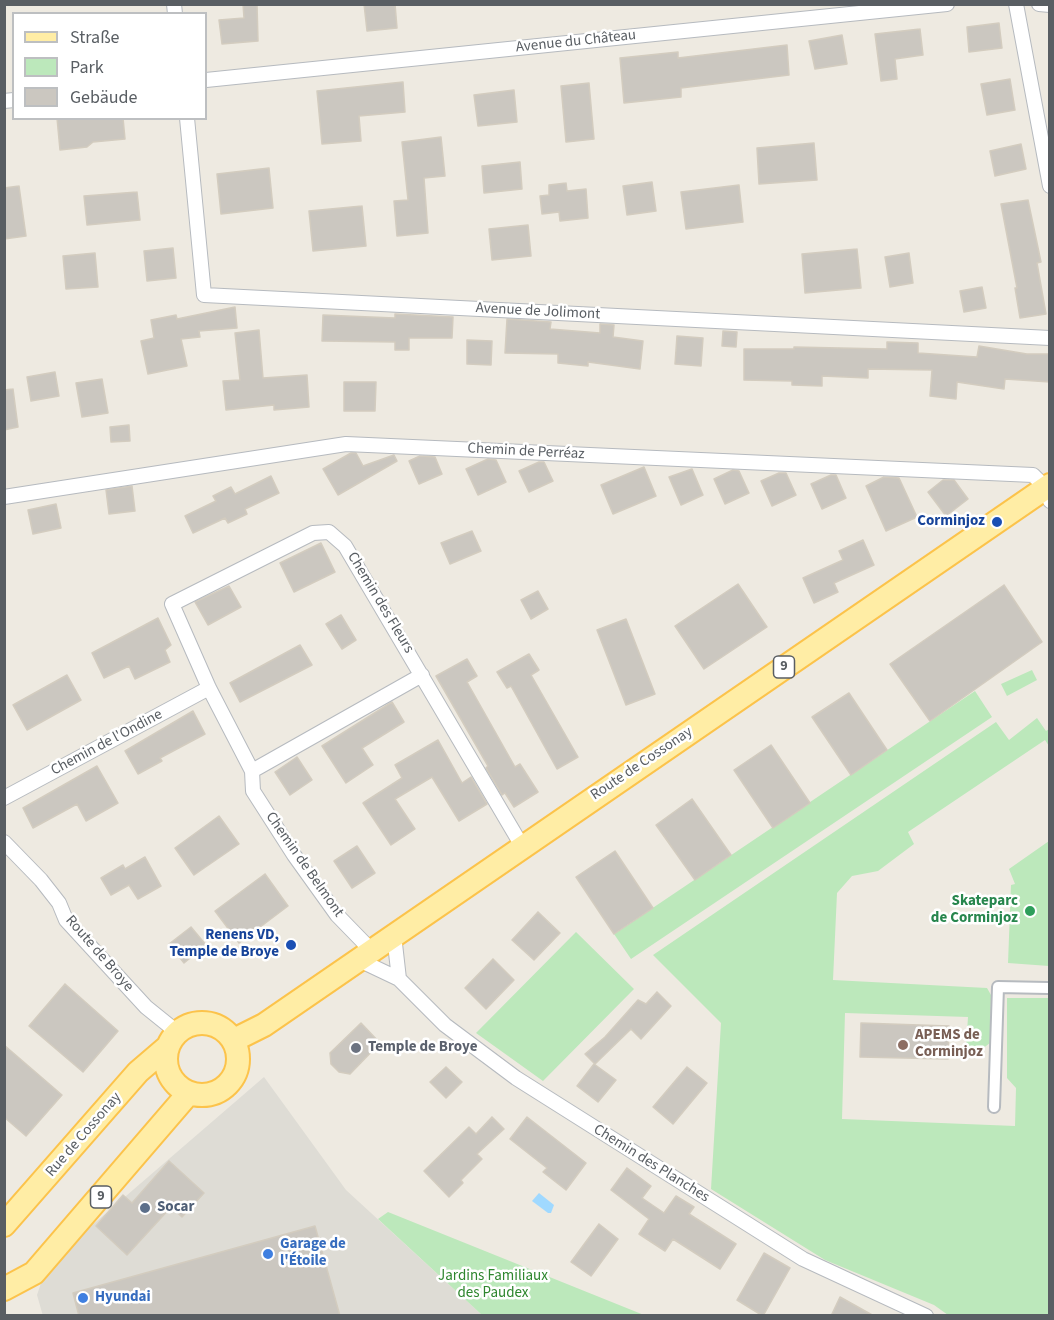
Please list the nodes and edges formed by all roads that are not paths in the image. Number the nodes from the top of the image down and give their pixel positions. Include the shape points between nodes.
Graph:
1 (946, 4) edge
2 (1016, 4) edge
3 (1039, 4) edge
4 (1050, 5) edge
5 (802, 11) edge
6 (207, 80) edge
7 (187, 120) edge
8 (1050, 186) edge
9 (1050, 338) edge
10 (1048, 491) edge
11 (4, 497) edge
12 (422, 675) junction
13 (209, 688) junction
14 (252, 771) junction
15 (4, 798) edge
16 (4, 842) edge
17 (522, 846) junction
18 (394, 936) junction
19 (365, 955) junction
20 (399, 978) junction
21 (1048, 988) edge
22 (172, 1040) junction
23 (234, 1040) junction
24 (188, 1094) junction
25 (994, 1107) dead end
26 (4, 1225) edge
27 (4, 1289) edge
28 (926, 1316) edge

1 - 5 street, Avenue du Château
2 - 8 street
3 - 4 street
5 - 6 street, Avenue du Château
7 - 9 street, Avenue de Jolimont via 204,295
10 - 11 street, Chemin de Perréaz via 1033,475 346,444
10 - 17 main road, Route de Cossonay / 9
12 - 13 street, Chemin des Fleurs via 345,546 329,532 313,533 172,604
12 - 14 street
12 - 17 street, Chemin des Fleurs
13 - 14 street, Chemin de Belmont
13 - 15 street, Chemin de l'Ondine
14 - 19 street, Chemin de Belmont via 253,791
16 - 22 street, Route de Broye via 41,880 59,903 66,920
17 - 18 main road, Route de Cossonay / 9
18 - 19 main road, Route de Cossonay / 9
18 - 20 street
19 - 20 street, Chemin des Planches
19 - 23 main road, Route de Cossonay / 9 via 264,1025
20 - 28 street, Chemin des Planches via 445,1025 516,1078 802,1259
21 - 25 street via 998,987
22 - 23 main road via 198,1022 218,1026
22 - 24 main road via 165,1064 171,1080
22 - 26 main road, Rue de Cossonay via 138,1072
23 - 24 main road via 239,1061 232,1081 216,1094
24 - 27 main road, 9 via 34,1273

